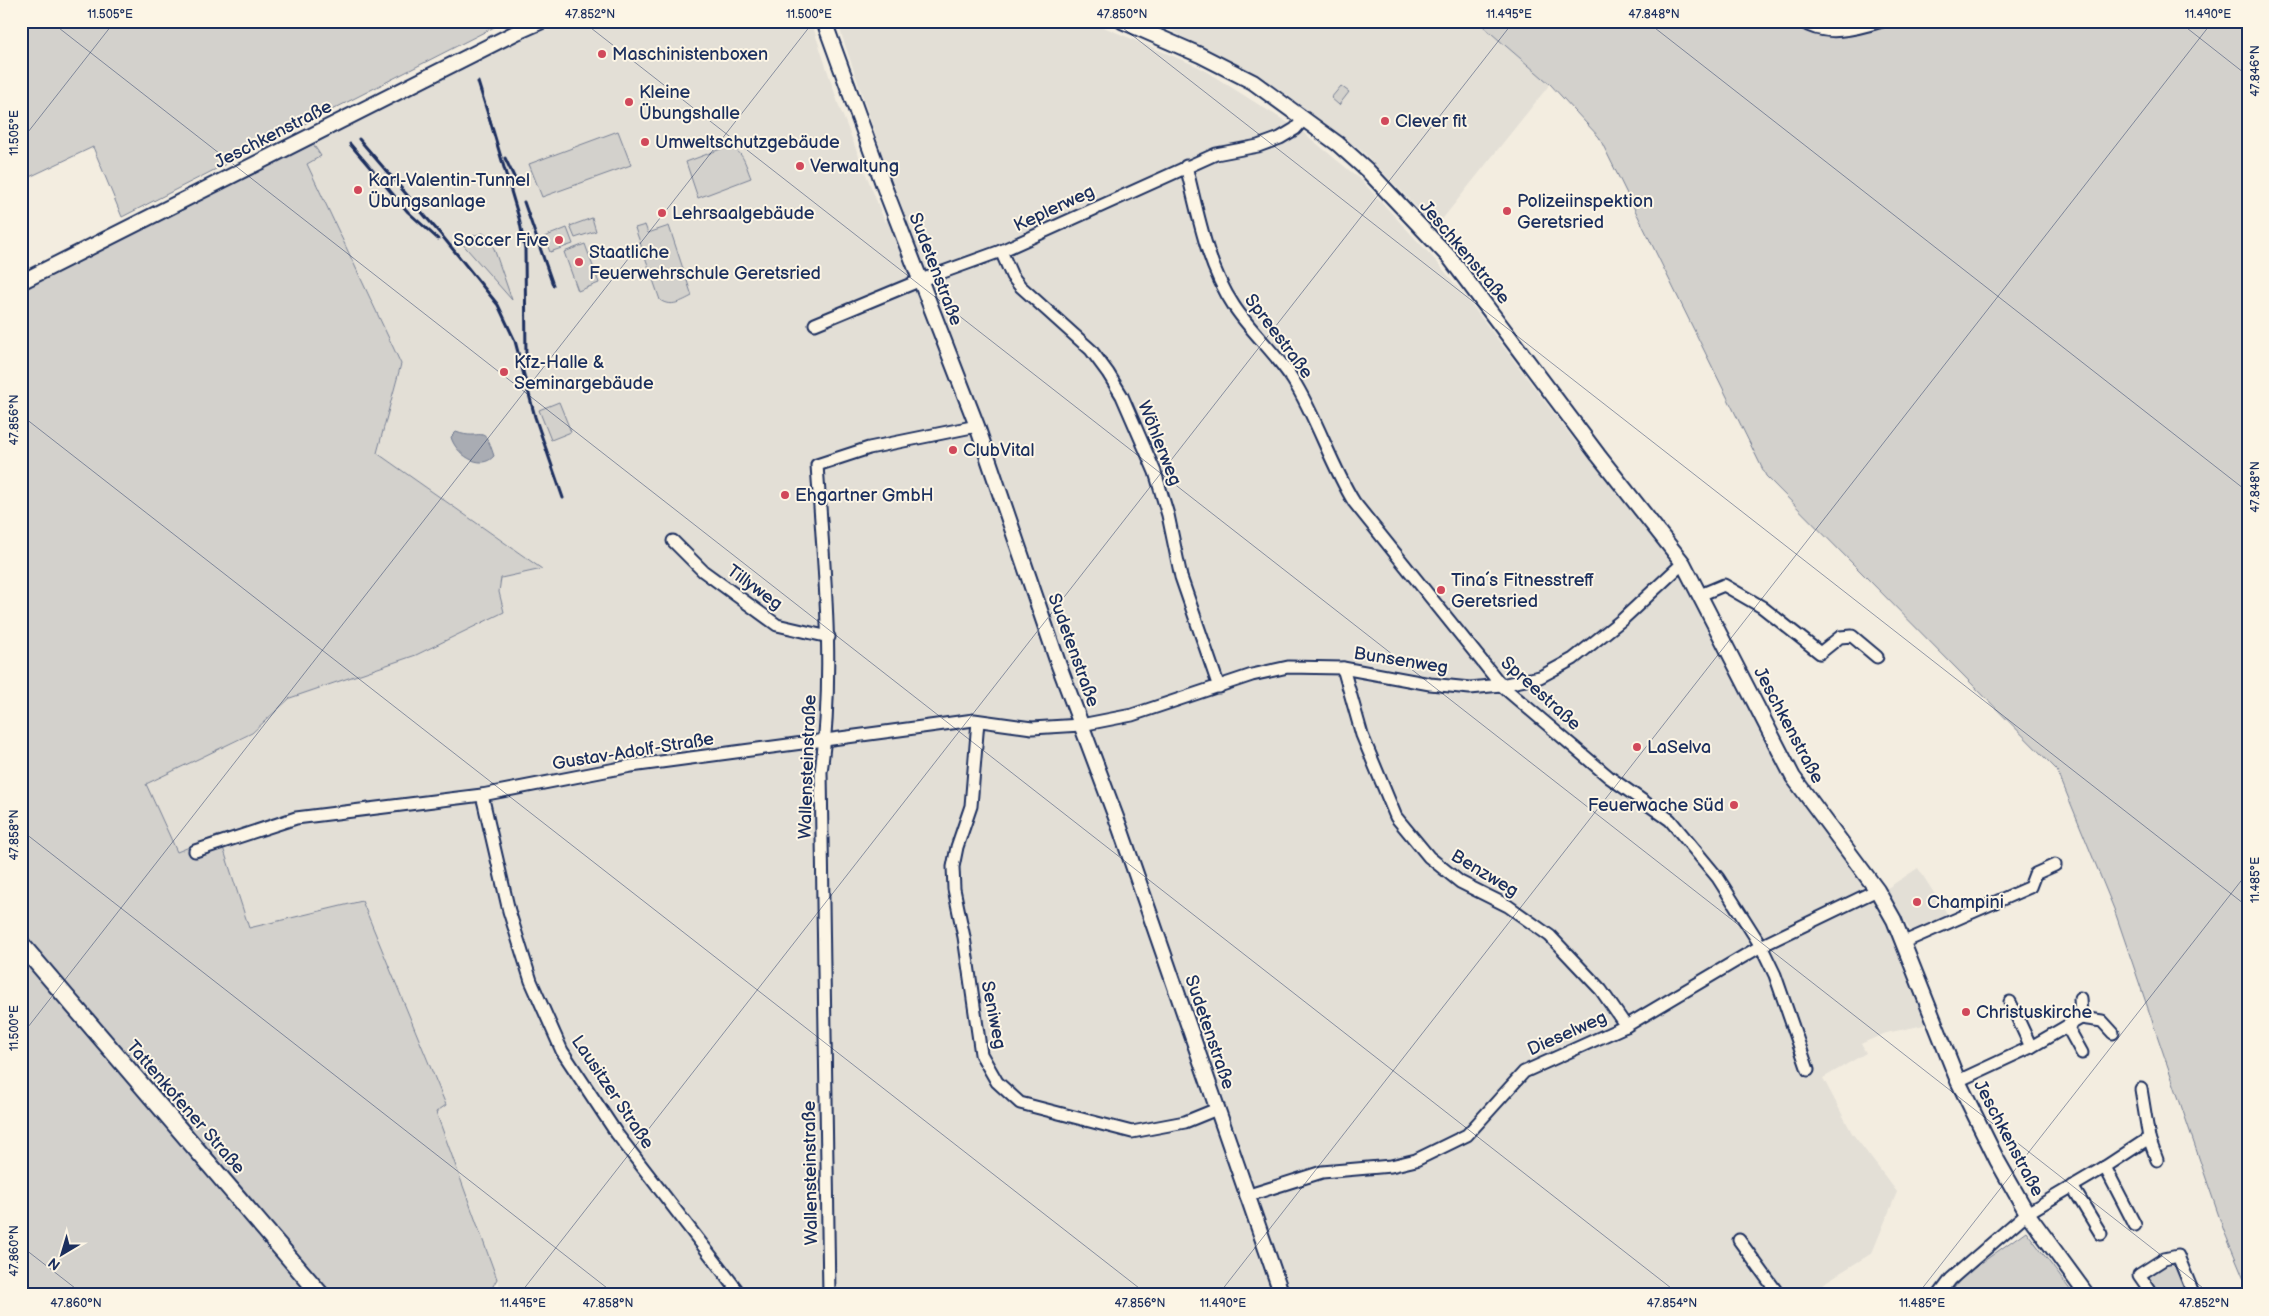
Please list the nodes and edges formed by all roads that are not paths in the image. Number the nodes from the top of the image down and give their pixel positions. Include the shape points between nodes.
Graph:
1 (542, 21) edge
2 (824, 21) edge
3 (1122, 21) edge
4 (1801, 21) edge
5 (1882, 21) edge
6 (1304, 119) junction
7 (1186, 166) junction
8 (1001, 251) junction
9 (921, 280) junction
10 (21, 282) edge
11 (815, 324) dead end
12 (977, 426) junction
13 (673, 541) dead end
14 (1683, 563) junction
15 (1700, 595) junction
16 (829, 637) junction
17 (1877, 657) dead end
18 (1343, 668) junction
19 (1501, 685) junction
20 (1218, 687) junction
21 (978, 721) junction
22 (1081, 725) junction
23 (825, 740) junction
24 (482, 795) junction
25 (195, 851) dead end
26 (2054, 865) dead end
27 (1877, 890) junction
28 (1904, 942) junction
29 (21, 944) edge
30 (1761, 946) junction
31 (2080, 998) dead end
32 (2010, 1002) dead end
33 (2081, 1018) junction
34 (1626, 1026) junction
35 (2067, 1026) junction
36 (2113, 1033) dead end
37 (2031, 1046) junction
38 (2082, 1053) dead end
39 (1808, 1070) dead end
40 (1958, 1081) junction
41 (2141, 1089) dead end
42 (1217, 1109) junction
43 (2149, 1138) junction
44 (2157, 1160) dead end
45 (2105, 1167) junction
46 (2072, 1186) junction
47 (1246, 1196) junction
48 (2027, 1213) junction
49 (2135, 1225) dead end
50 (2101, 1234) dead end
51 (1739, 1240) dead end
52 (320, 1295) edge
53 (741, 1295) edge
54 (830, 1295) edge
55 (1282, 1295) edge
56 (1779, 1295) edge
57 (1938, 1295) edge
58 (2087, 1295) edge
59 (2153, 1295) edge
60 (2194, 1295) edge

1 - 10 street, Jeschkenstraße
2 - 9 street, Sudetenstraße
3 - 6 street, Jeschkenstraße via 1253,82
4 - 5 street via 1815,28 1840,31
6 - 7 street, Keplerweg via 1280,138 1216,154
6 - 14 street, Jeschkenstraße via 1367,170 1450,258
7 - 8 street, Keplerweg
7 - 19 street, Spreestraße via 1206,247 1234,307 1293,380 1354,502
8 - 9 street, Keplerweg
8 - 20 street, Wöhlerweg via 1020,286 1091,350 1122,396 1155,472 1181,577
9 - 11 street, Keplerweg
9 - 12 street, Sudetenstraße
12 - 16 street, Wallensteinstraße via 869,448 818,465
12 - 22 street, Sudetenstraße
13 - 16 street, Tillyweg via 703,571 777,625
14 - 15 street, Jeschkenstraße
14 - 19 street, Bunsenweg via 1622,619 1573,658 1540,677
15 - 17 street via 1724,585 1762,607 1820,653 1840,637 1852,636
15 - 27 street, Jeschkenstraße via 1793,777
16 - 23 street, Wallensteinstraße
18 - 19 street, Bunsenweg via 1430,684 1470,688
18 - 20 street, Bunsenweg via 1271,669
18 - 34 street, Benzweg via 1362,736 1396,817 1429,858 1460,882 1508,906 1550,936 1601,990
19 - 30 street, Spreestraße via 1609,777 1670,820 1718,878
20 - 22 street, Bunsenweg via 1132,715
21 - 22 street, Gustav-Adolf-Straße via 1032,728
21 - 23 street, Gustav-Adolf-Straße
21 - 42 street, Seniweg via 970,806 953,866 954,889 981,1054 998,1082 1020,1103 1132,1132 1185,1122
22 - 42 street, Sudetenstraße
23 - 24 street, Gustav-Adolf-Straße via 631,766
23 - 54 street, Wallensteinstraße via 821,772
24 - 25 street, Gustav-Adolf-Straße via 296,818
24 - 53 street, Lausitzer Straße via 509,911 531,981 562,1051 617,1134
26 - 28 street via 2035,874 2030,887
27 - 28 street, Jeschkenstraße
27 - 30 street, Dieselweg
28 - 40 street, Jeschkenstraße
29 - 52 main road, Tattenkofener Straße
30 - 34 street, Dieselweg
30 - 39 street, Spreestraße via 1775,975
31 - 33 street
32 - 37 street
33 - 35 street, Jeschkenstraße
33 - 36 street via 2102,1021
34 - 47 street, Dieselweg via 1524,1072 1468,1135 1416,1160 1391,1166 1322,1172
35 - 37 street, Jeschkenstraße
35 - 38 street
37 - 40 street, Jeschkenstraße
40 - 48 street, Jeschkenstraße
41 - 43 street
42 - 47 street, Sudetenstraße
43 - 44 street
43 - 45 street, Jeschkenstraße
45 - 46 street, Jeschkenstraße
45 - 49 street
46 - 48 street, Jeschkenstraße
46 - 50 street, Jeschkenstraße
47 - 55 street, Sudetenstraße
48 - 57 street via 1951,1279
48 - 58 street, Jeschkenstraße
51 - 56 street
59 - 60 street via 2139,1275 2164,1259 2178,1256

